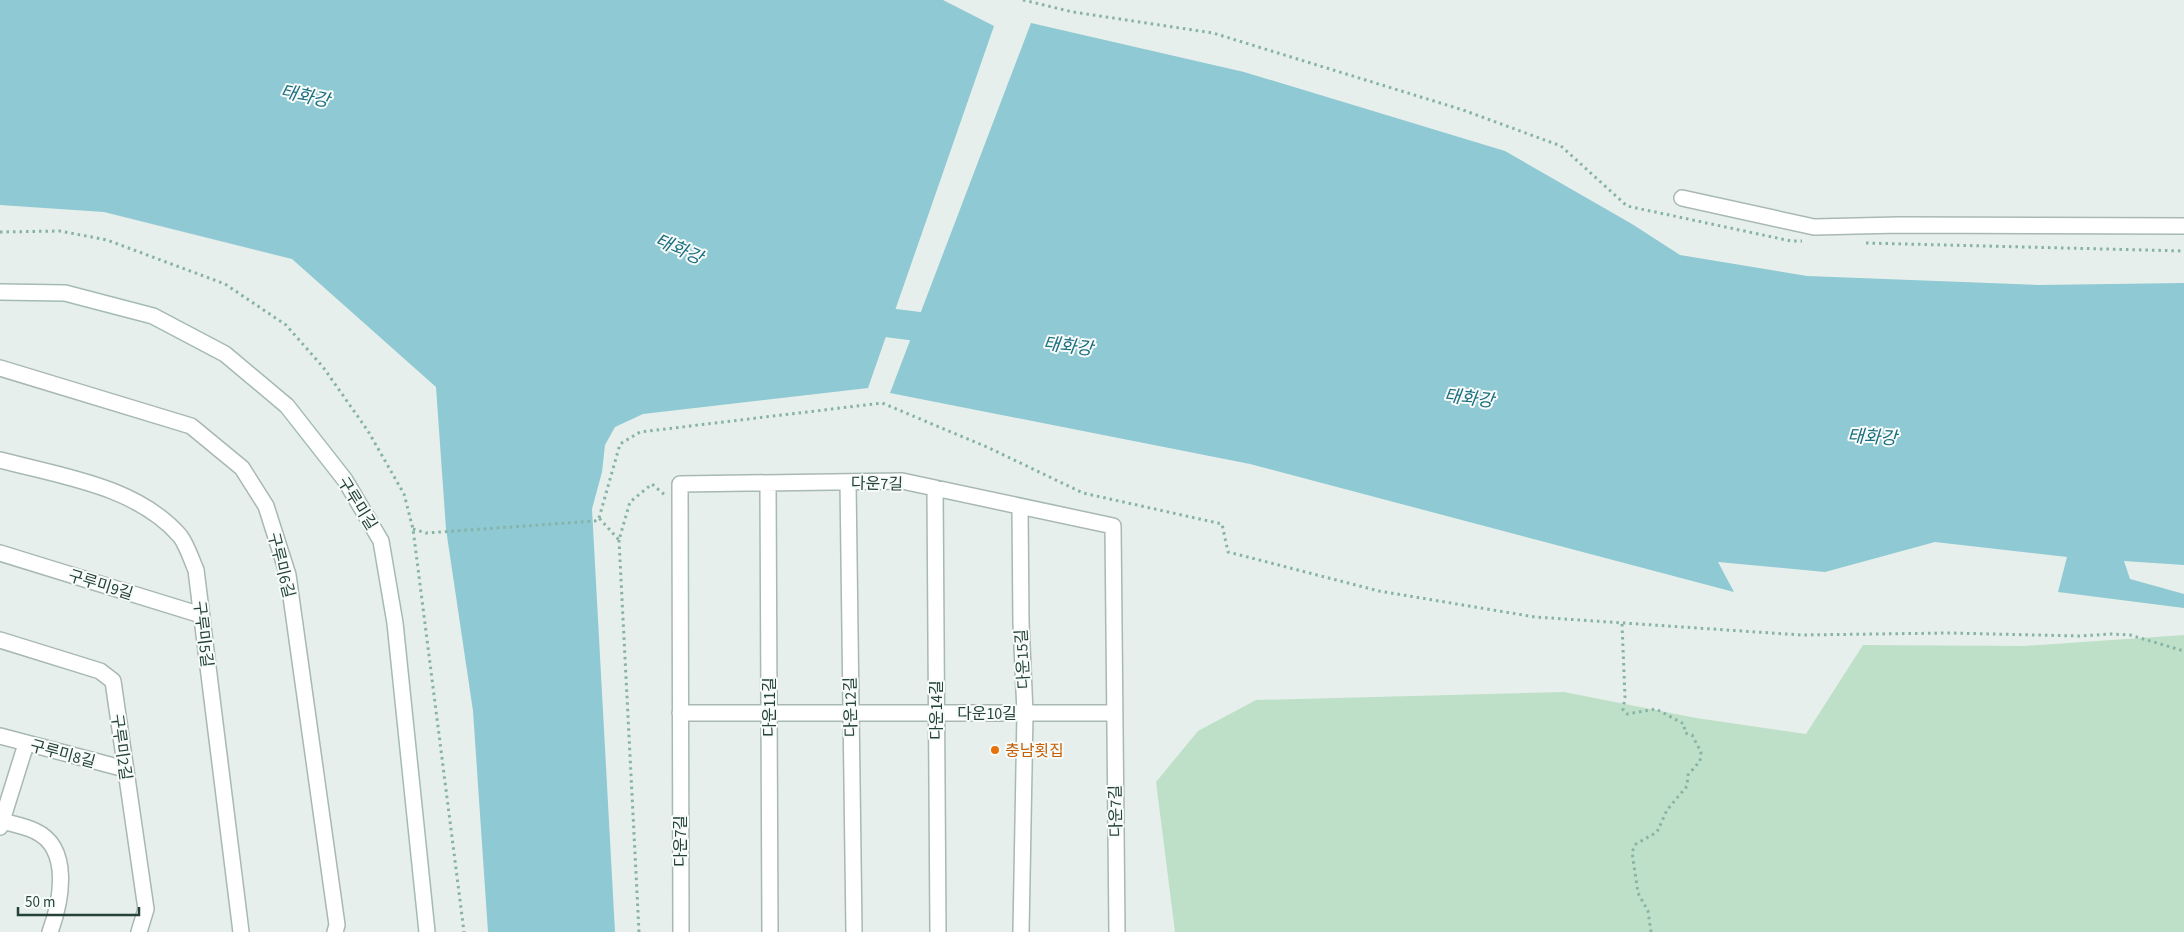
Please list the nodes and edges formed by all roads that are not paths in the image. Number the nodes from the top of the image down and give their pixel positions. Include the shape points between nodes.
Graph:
1 (1682, 198) dead end
2 (2184, 226) edge
3 (0, 292) edge
4 (0, 368) edge
5 (0, 460) edge
6 (848, 482) junction
7 (768, 483) junction
8 (935, 488) junction
9 (1020, 507) junction
10 (0, 553) edge
11 (201, 615) junction
12 (0, 640) edge
13 (680, 713) junction
14 (769, 713) junction
15 (850, 713) junction
16 (936, 713) junction
17 (1025, 713) junction
18 (1114, 713) junction
19 (0, 736) edge
20 (26, 744) junction
21 (125, 770) junction
22 (1, 824) edge
23 (50, 932) edge
24 (139, 932) edge
25 (241, 932) edge
26 (335, 932) edge
27 (427, 932) edge
28 (681, 932) edge
29 (770, 932) edge
30 (854, 932) edge
31 (938, 932) edge
32 (1021, 932) edge
33 (1117, 932) edge

1 - 2 street via 1814,227
3 - 27 street, 구루미길 via 65,293 153,316 226,354 287,406 345,480 381,540 395,623
4 - 26 street, 구루미6길 via 191,426 242,468 266,506 288,575 337,925
5 - 11 street, 구루미5길 via 92,485 129,498 159,515 181,538 196,570
6 - 7 street, 다운7길
6 - 8 street, 다운7길 via 902,481
6 - 15 street, 다운12길
7 - 13 street, 다운7길 via 680,484
7 - 14 street, 다운11길
8 - 9 street, 다운7길
8 - 16 street, 다운14길
9 - 17 street, 다운15길
9 - 18 street, 다운7길 via 1113,526
10 - 11 street, 구루미9길
11 - 25 street, 구루미5길
12 - 21 street, 구루미2길 via 100,671 113,681
13 - 14 street, 다운10길
13 - 28 street, 다운7길
14 - 15 street, 다운10길
14 - 29 street, 다운11길
15 - 16 street, 다운10길
15 - 30 street, 다운12길
16 - 17 street, 다운10길
16 - 31 street, 다운14길
17 - 18 street, 다운10길
17 - 32 street, 다운15길
18 - 33 street, 다운7길
19 - 20 street, 구루미8길
20 - 21 street, 구루미8길
20 - 22 street
21 - 24 street, 구루미2길 via 146,909
22 - 23 street via 36,831 50,842 58,856 57,911

